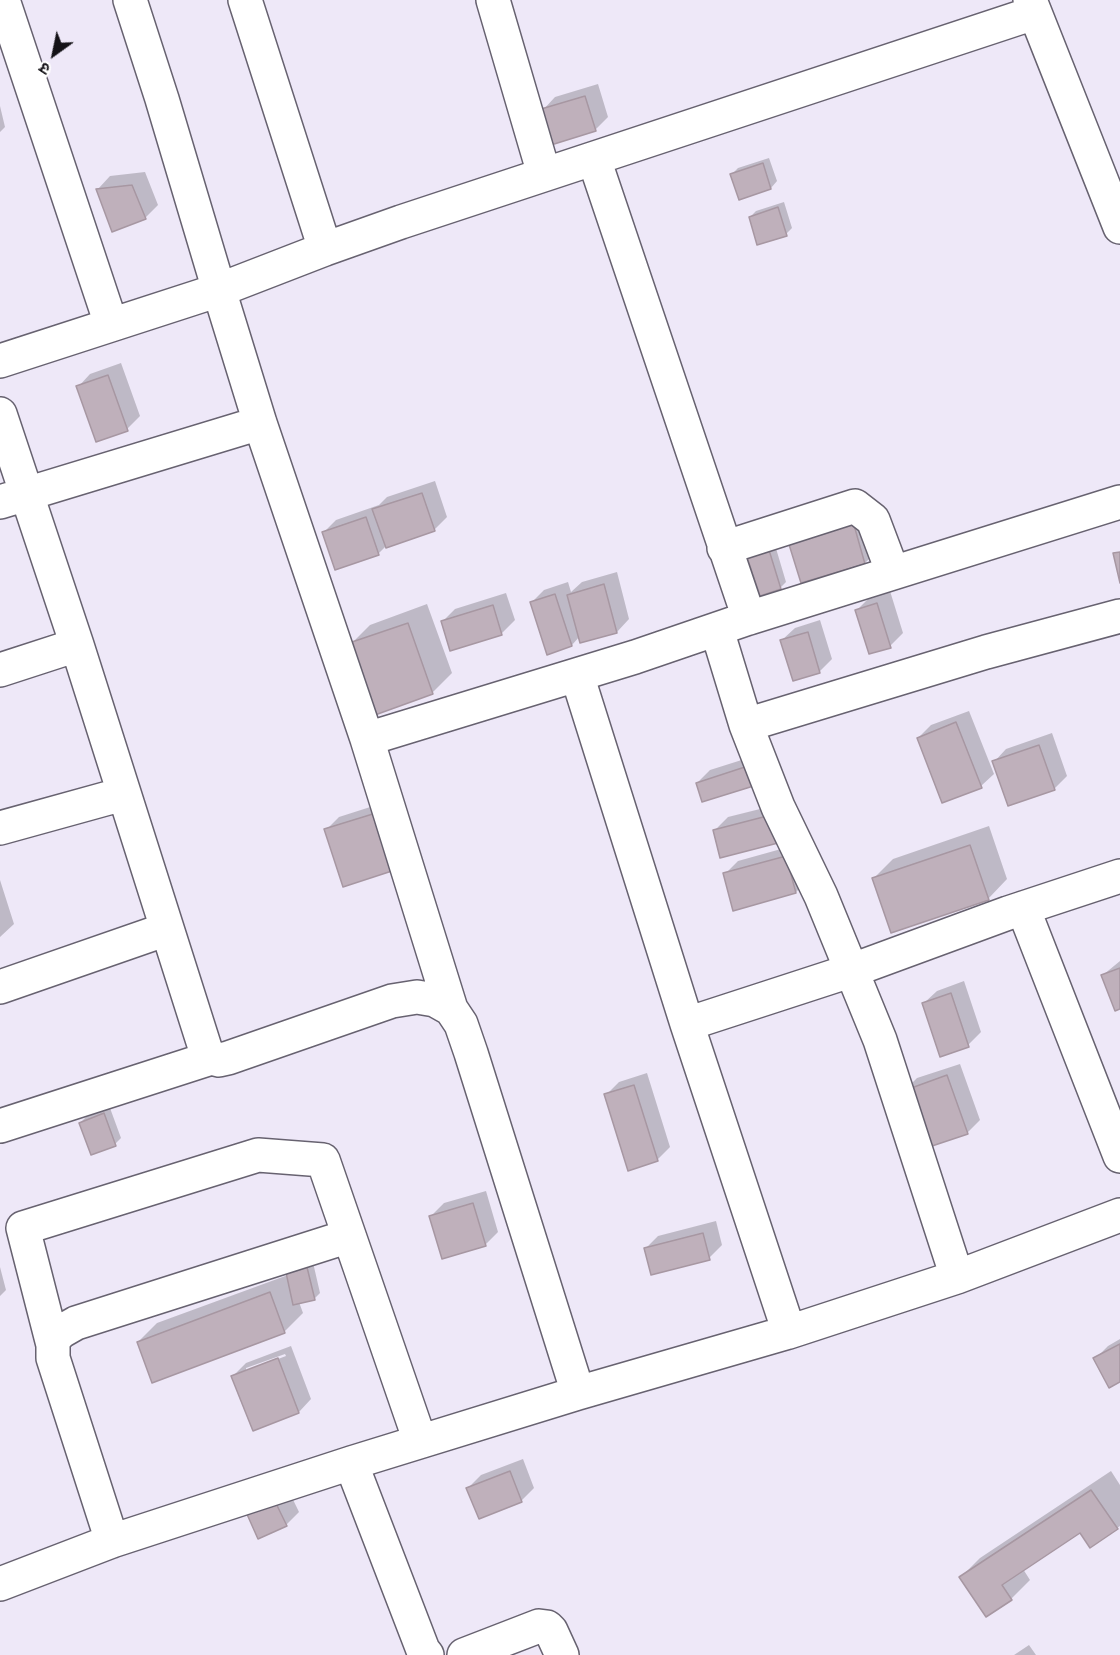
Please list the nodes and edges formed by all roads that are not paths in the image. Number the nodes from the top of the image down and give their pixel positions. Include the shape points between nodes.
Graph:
1 (3, 0) edge
2 (130, 0) edge
3 (245, 0) edge
4 (493, 0) edge
5 (1032, 6) edge
6 (594, 159) junction
7 (544, 174) junction
8 (1119, 224) edge
9 (325, 249) junction
10 (219, 290) junction
11 (111, 324) junction
12 (0, 361) edge
13 (0, 414) edge
14 (260, 423) junction
15 (13, 498) edge
16 (1120, 502) edge
17 (724, 548) junction
18 (893, 573) junction
19 (1120, 616) edge
20 (749, 618) junction
21 (717, 630) junction
22 (77, 645) junction
23 (0, 670) edge
24 (577, 675) junction
25 (746, 725) junction
26 (367, 739) junction
27 (123, 794) junction
28 (0, 828) edge
29 (1120, 876) edge
30 (1023, 908) junction
31 (167, 929) junction
32 (853, 970) junction
33 (0, 987) edge
34 (451, 1009) junction
35 (687, 1024) junction
36 (211, 1058) junction
37 (0, 1126) edge
38 (1120, 1156) edge
39 (1120, 1215) edge
40 (349, 1236) junction
41 (957, 1277) junction
42 (789, 1332) junction
43 (53, 1345) junction
44 (578, 1393) junction
45 (420, 1441) junction
46 (351, 1463) junction
47 (112, 1541) junction
48 (0, 1584) edge
49 (427, 1655) edge
50 (464, 1655) edge
51 (562, 1655) edge

1 - 11 street
2 - 10 street
3 - 9 street
4 - 7 street
5 - 6 street
5 - 8 street
6 - 7 street
6 - 17 street
7 - 9 street
9 - 10 street
10 - 11 street
10 - 14 street
11 - 12 street
13 - 15 street
14 - 15 street
14 - 26 street
15 - 22 street
16 - 18 street
17 - 18 street via 855,506 873,520
17 - 20 street
18 - 20 street
19 - 25 street
20 - 21 street
21 - 24 street
21 - 25 street
22 - 23 street
22 - 27 street
24 - 26 street
24 - 35 street
25 - 32 street via 778,807
26 - 34 street
27 - 28 street
27 - 31 street
29 - 30 street
30 - 32 street
30 - 38 street
31 - 33 street
31 - 36 street via 202,1045
32 - 35 street
32 - 41 street via 880,1040
34 - 36 street via 435,1000 417,997 392,1001 228,1058
34 - 44 street via 471,1053
35 - 42 street
36 - 37 street
39 - 41 street
40 - 43 street via 76,1323 62,1331
40 - 43 street via 323,1160 258,1155 23,1228
40 - 45 street
41 - 42 street
42 - 44 street
43 - 47 street
44 - 45 street
45 - 46 street
46 - 47 street
46 - 49 street
47 - 48 street
50 - 51 street via 539,1626 551,1631

